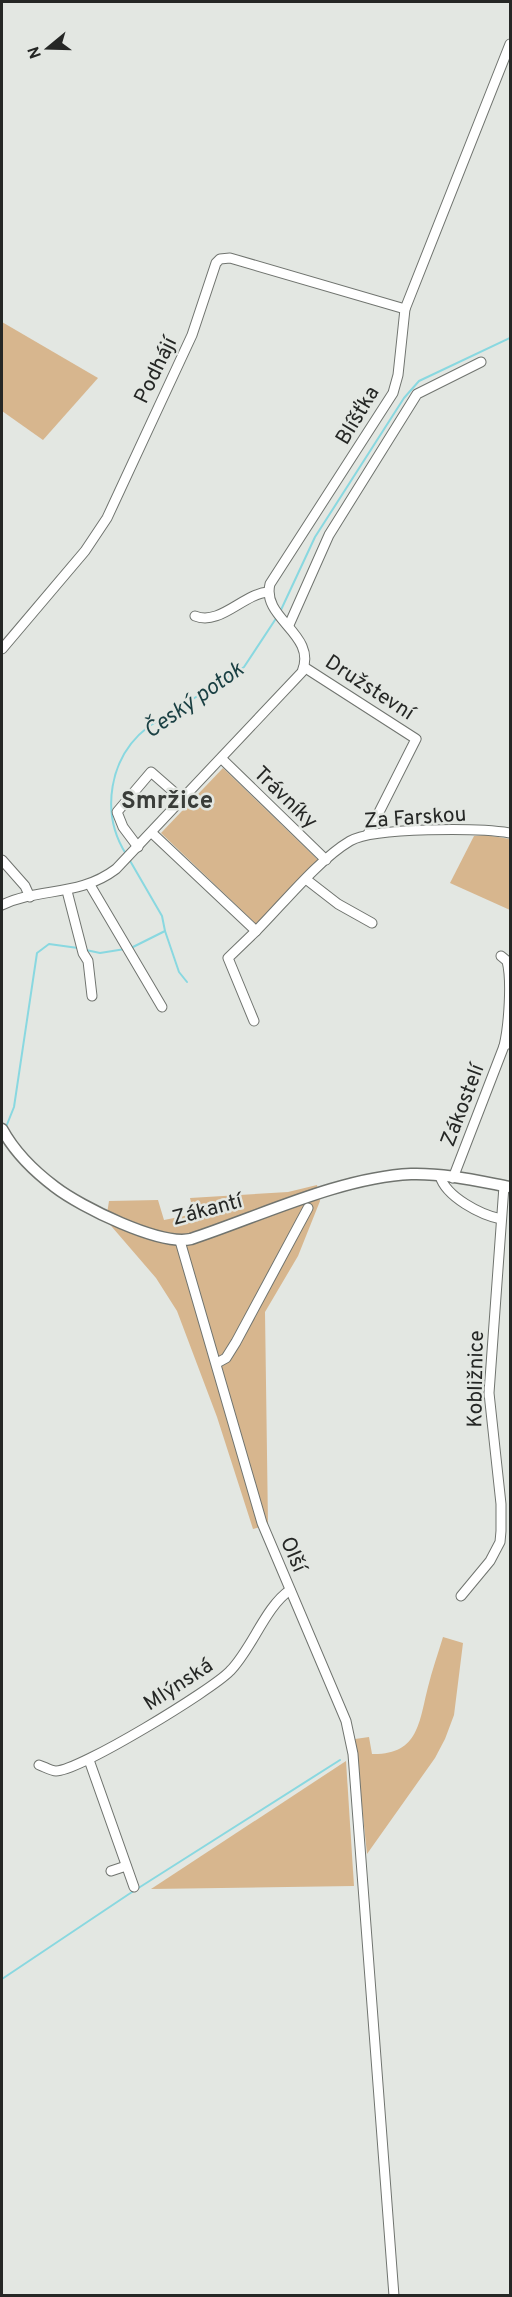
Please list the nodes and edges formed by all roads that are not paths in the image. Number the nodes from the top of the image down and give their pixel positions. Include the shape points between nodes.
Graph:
1 (510, 44) edge
2 (405, 309) junction
3 (481, 362) dead end
4 (268, 592) junction
5 (195, 616) dead end
6 (286, 622) junction
7 (2, 649) edge
8 (304, 667) junction
9 (222, 759) junction
10 (183, 800) junction
11 (152, 832) junction
12 (510, 833) edge
13 (368, 834) junction
14 (136, 848) junction
15 (2, 860) edge
16 (326, 860) junction
17 (307, 880) junction
18 (90, 885) junction
19 (67, 891) junction
20 (30, 897) junction
21 (2, 905) edge
22 (372, 923) dead end
23 (256, 931) junction
24 (501, 956) dead end
25 (92, 996) dead end
26 (162, 1007) dead end
27 (254, 1021) dead end
28 (507, 1044) edge
29 (2, 1130) edge
30 (440, 1176) junction
31 (453, 1178) junction
32 (507, 1186) edge
33 (308, 1208) dead end
34 (501, 1219) junction
35 (180, 1241) junction
36 (217, 1363) junction
37 (290, 1590) junction
38 (461, 1596) dead end
39 (89, 1760) junction
40 (39, 1765) dead end
41 (126, 1866) junction
42 (111, 1870) dead end
43 (134, 1887) dead end
44 (394, 2295) edge

1 - 2 street, Blíšťka
2 - 4 street, Blíšťka via 398,375 390,398 274,576
2 - 7 street, Podhájí via 230,258 220,259 187,345 107,518 85,551
3 - 6 street, Blíšťka via 417,394 329,535
4 - 5 street via 252,595 211,618
4 - 6 street
6 - 8 street via 303,645
8 - 9 street via 300,676
8 - 13 street, Družstevní via 416,739
9 - 10 street
9 - 16 street, Trávníky
10 - 11 street
10 - 14 street via 151,772 117,812
11 - 14 street
11 - 23 street
12 - 13 street, Za Farskou via 494,830
13 - 16 street, Za Farskou via 349,842
14 - 18 street via 124,862
15 - 20 street
16 - 17 street, Za Farskou
17 - 22 street
17 - 23 street
18 - 19 street
18 - 26 street
19 - 20 street
19 - 25 street via 88,961
20 - 21 street
23 - 27 street via 228,958
24 - 28 street, Zákostelí via 510,972
28 - 31 street, Zákostelí
29 - 35 main road, Zákantí via 60,1191 148,1235
30 - 31 main road, Zákantí
30 - 34 street via 445,1186 477,1210
30 - 35 main road, Zákantí via 400,1175 340,1188
31 - 32 main road, Zákantí
32 - 34 street, Kobližnice
33 - 36 street via 236,1342
34 - 38 street, Kobližnice via 489,1393 501,1504 500,1542 490,1561
35 - 36 street, Olší
36 - 37 street, Olší via 262,1523
37 - 39 street, Mlýnská via 224,1677
37 - 44 street, Olší via 346,1721 354,1754
39 - 40 street, Mlýnská via 56,1771
39 - 41 street
41 - 42 street
41 - 43 street

